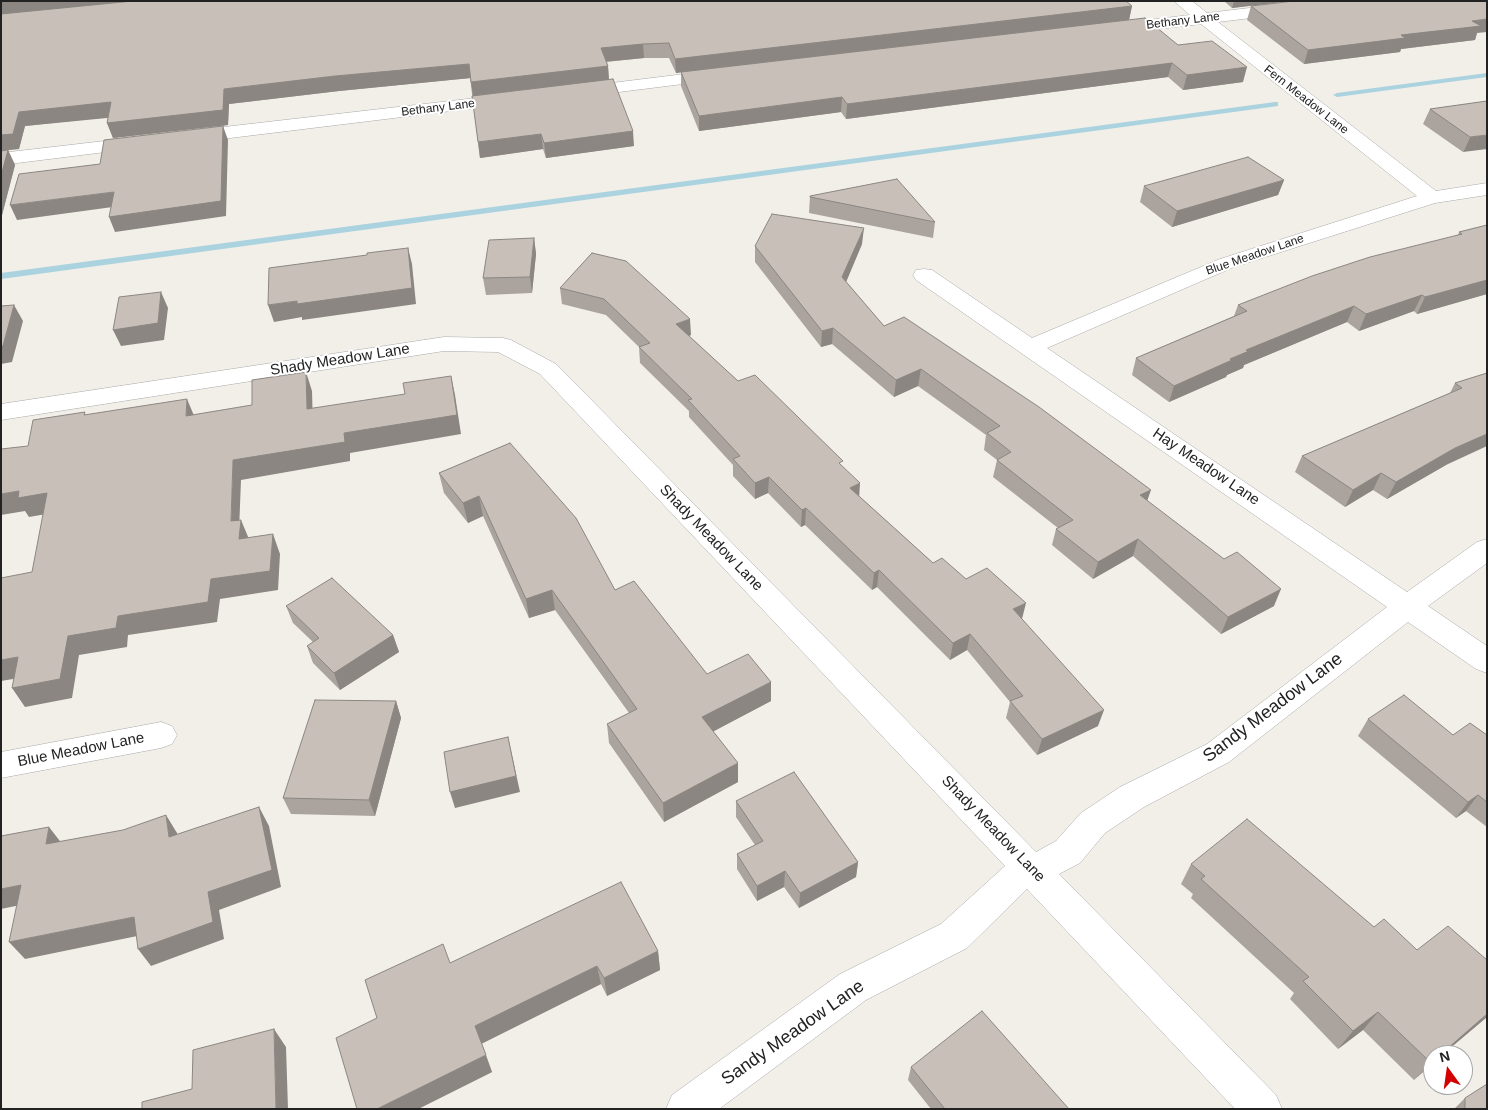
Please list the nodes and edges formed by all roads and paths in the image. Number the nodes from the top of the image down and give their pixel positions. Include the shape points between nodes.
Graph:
1 (1182, 1) edge
2 (1351, 1) edge
3 (1203, 18) junction
4 (1096, 31) edge
5 (731, 74) edge
6 (564, 93) edge
7 (524, 98) edge
8 (1, 159) edge
9 (1487, 189) edge
10 (1432, 198) junction
11 (924, 275) dead end
12 (1031, 347) junction
13 (1, 412) edge
14 (1487, 549) edge
15 (1408, 606) junction
16 (1487, 661) edge
17 (160, 735) dead end
18 (1, 765) edge
19 (1033, 870) junction
20 (686, 1109) edge
21 (1262, 1109) edge

1 - 3 street, Fern Meadow Lane
2 - 3 street, Bethany Lane
3 - 4 street, Bethany Lane
3 - 10 street, Fern Meadow Lane
5 - 6 street
7 - 8 street, Bethany Lane
9 - 10 street, Blue Meadow Lane
10 - 12 street, Blue Meadow Lane via 1227,263
11 - 12 street, Hay Meadow Lane
12 - 15 street, Hay Meadow Lane
13 - 19 street, Shady Meadow Lane via 444,344 504,345 548,369
14 - 15 street, Sandy Meadow Lane
15 - 16 street, Hay Meadow Lane
15 - 19 street, Sandy Meadow Lane via 1218,753 1132,797 1093,823 1068,852
17 - 18 street, Blue Meadow Lane
19 - 20 street, Sandy Meadow Lane via 1016,877 954,936 853,987
19 - 21 street, Shady Meadow Lane

